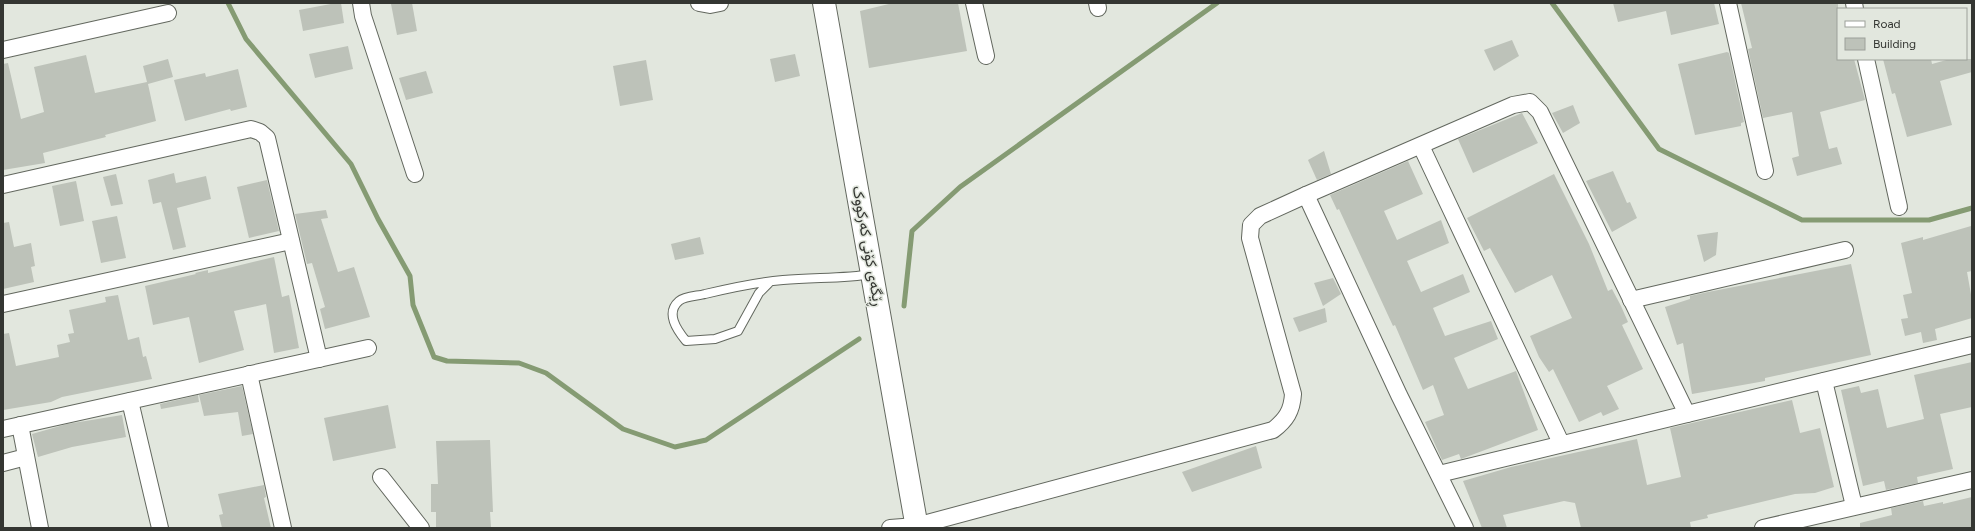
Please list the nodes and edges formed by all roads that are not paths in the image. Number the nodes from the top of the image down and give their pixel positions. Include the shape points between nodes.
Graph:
1 (361, 3) edge
2 (699, 3) edge
3 (720, 3) edge
4 (824, 3) edge
5 (974, 3) edge
6 (1728, 3) edge
7 (168, 13) dead end
8 (3, 50) edge
9 (986, 56) dead end
10 (1866, 60) edge
11 (1421, 146) junction
12 (1765, 170) dead end
13 (415, 174) dead end
14 (3, 185) edge
15 (1306, 195) junction
16 (1899, 207) dead end
17 (291, 241) junction
18 (1845, 250) dead end
19 (873, 274) junction
20 (770, 282) junction
21 (1632, 300) junction
22 (3, 304) edge
23 (1972, 345) edge
24 (368, 348) dead end
25 (319, 359) junction
26 (250, 374) junction
27 (1824, 381) junction
28 (130, 401) junction
29 (1687, 414) junction
30 (20, 425) junction
31 (3, 429) edge
32 (1561, 443) junction
33 (26, 457) junction
34 (3, 463) edge
35 (1439, 474) junction
36 (380, 477) dead end
37 (1972, 480) edge
38 (1854, 506) junction
39 (921, 526) edge
40 (1783, 526) edge
41 (40, 528) edge
42 (160, 528) edge
43 (283, 528) edge
44 (421, 528) edge
45 (890, 528) edge
46 (1465, 528) edge
47 (1763, 528) edge

1 - 13 street via 363,16
2 - 3 street
4 - 19 street, ڕێگەی کۆنی کەرکووک
5 - 9 street
6 - 12 street
7 - 8 street
10 - 16 street
11 - 15 street
11 - 21 street via 1513,105 1530,102 1540,112
11 - 32 street
14 - 17 street via 251,129 267,138
15 - 35 street via 1399,395
15 - 39 street via 1260,216 1251,225 1250,238 1293,394 1292,405 1282,424 1263,434
17 - 22 street
17 - 25 street
18 - 21 street
19 - 20 lane
19 - 39 street, ڕێگەی کۆنی کەرکووک via 911,490
20 - 20 lane via 680,300 674,307 673,318 677,330 686,341 714,340 738,331 759,293
21 - 29 street
23 - 27 street
24 - 25 street
25 - 26 street
26 - 28 street
26 - 43 street
27 - 29 street
27 - 38 street
28 - 30 street
28 - 42 street
29 - 32 street
30 - 31 street
30 - 33 street
32 - 35 street
33 - 34 street
33 - 41 street
35 - 46 street
36 - 44 street
37 - 38 street
38 - 40 street
39 - 45 street
40 - 47 street

